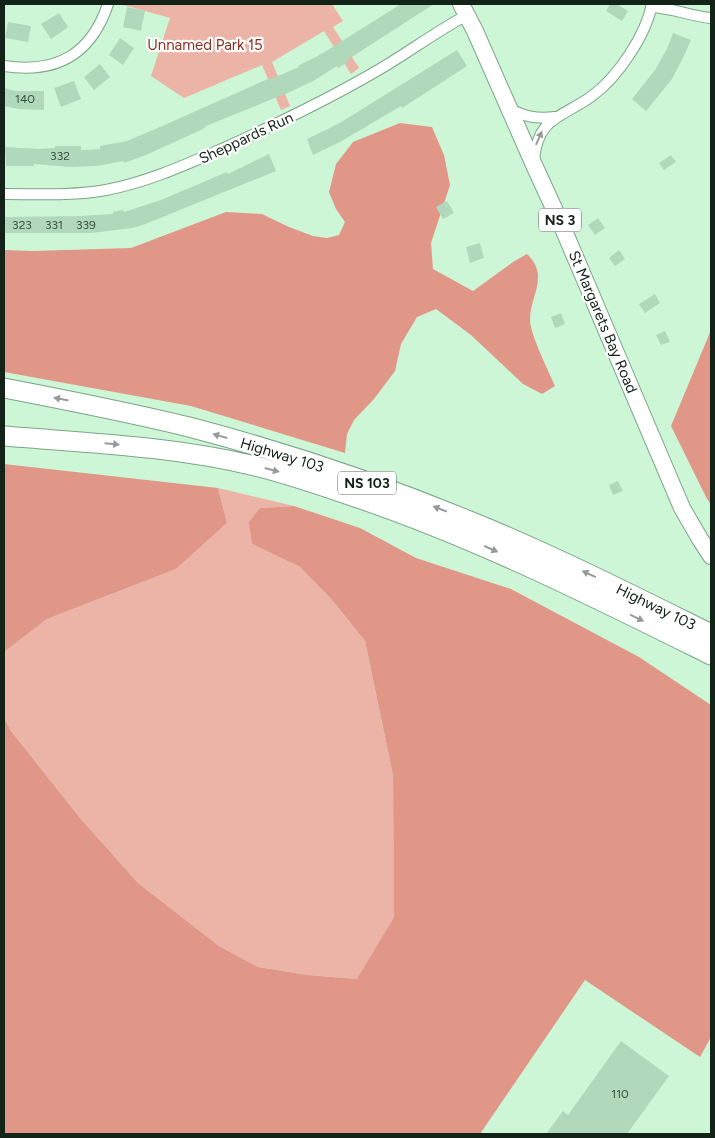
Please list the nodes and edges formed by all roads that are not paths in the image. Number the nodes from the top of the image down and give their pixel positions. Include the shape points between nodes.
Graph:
1 (108, 4) edge
2 (651, 5) edge
3 (464, 9) edge
4 (711, 18) edge
5 (4, 66) edge
6 (508, 108) junction
7 (555, 117) junction
8 (534, 165) junction
9 (4, 194) edge
10 (4, 388) edge
11 (4, 436) edge
12 (711, 556) edge
13 (644, 601) junction
14 (711, 628) edge
15 (711, 634) edge
16 (711, 655) edge

1 - 5 street via 88,41 66,60 37,67
2 - 4 street
2 - 7 street via 644,30 619,68 594,95
3 - 6 main road, St Margarets Bay Road / NS 3
3 - 9 street, Sheppards Run via 403,56 341,92 178,169 124,186 87,192
6 - 7 street via 534,118
6 - 8 main road, St Margarets Bay Road / NS 3
8 -> 7 street via 539,136
8 - 12 main road, St Margarets Bay Road / NS 3 via 682,508
13 -> 10 highway, Highway 103 / NS 103 via 472,522 313,464 181,425
11 -> 16 highway, Highway 103 / NS 103 via 180,452 255,466 308,481 482,545
13 - 14 highway via 659,604
13 - 15 highway, Highway 103 / NS 103

